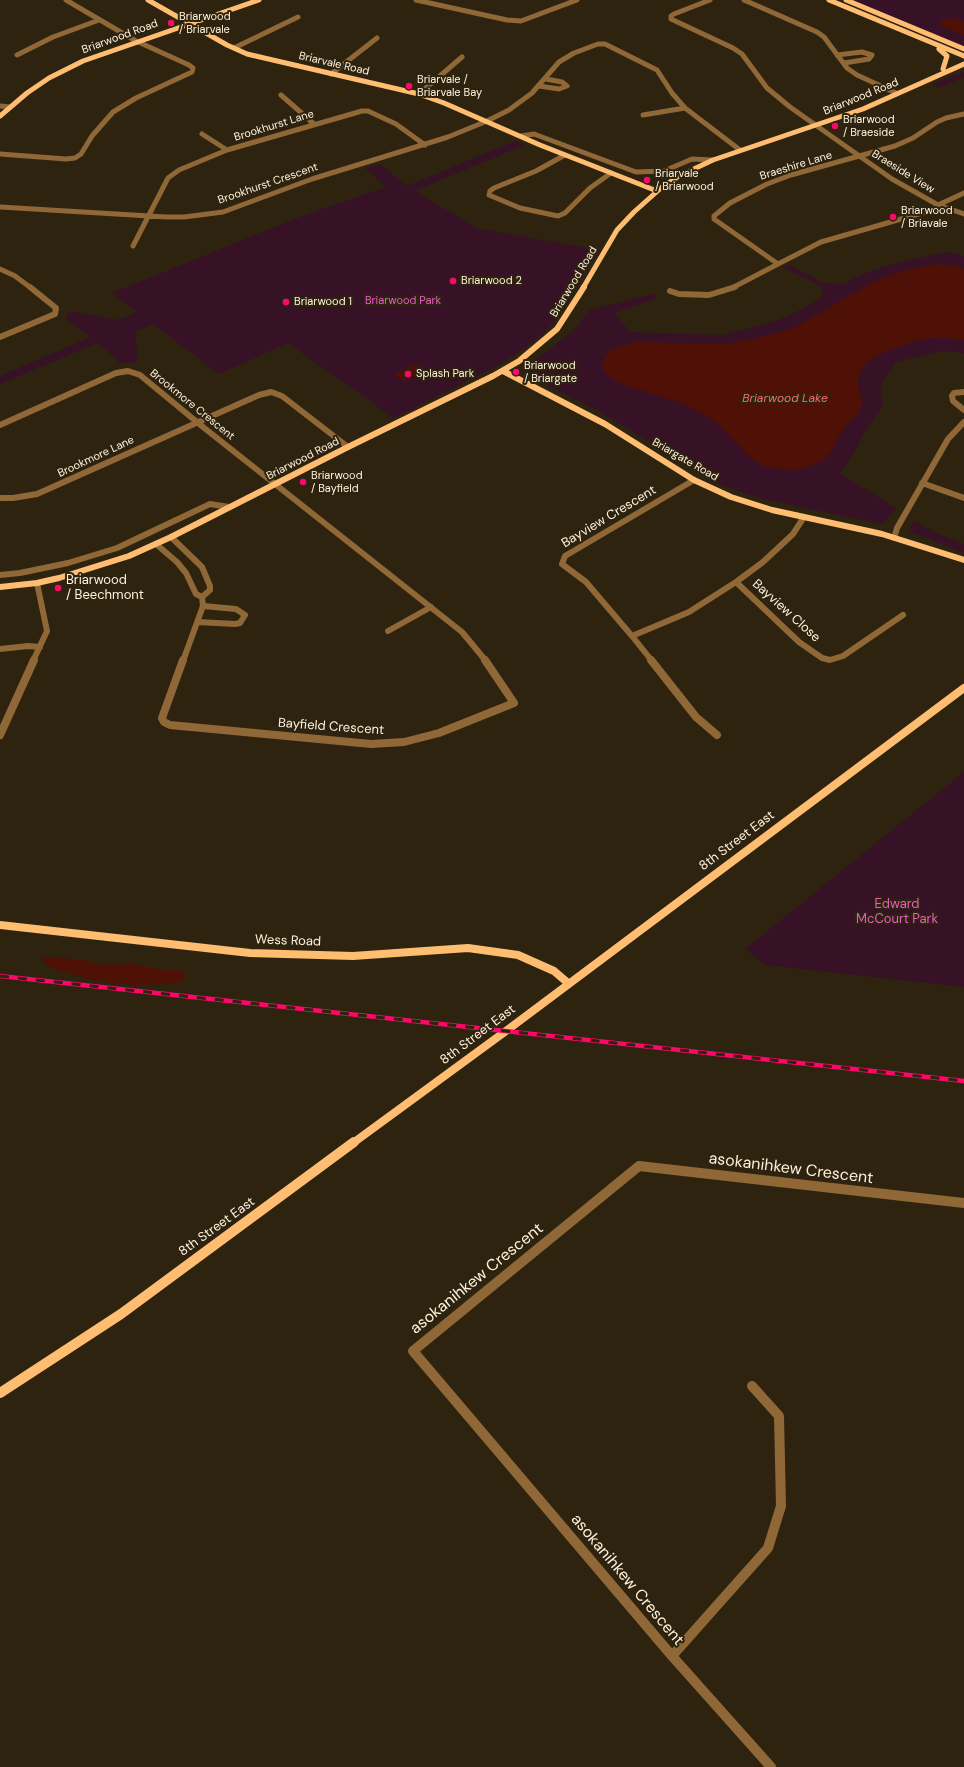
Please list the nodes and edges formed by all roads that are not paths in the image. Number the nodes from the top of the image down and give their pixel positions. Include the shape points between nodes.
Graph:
1 (66, 0) edge
2 (148, 0) edge
3 (259, 0) edge
4 (416, 0) edge
5 (577, 0) edge
6 (710, 0) edge
7 (744, 0) edge
8 (830, 0) edge
9 (846, 0) edge
10 (298, 18) dead end
11 (99, 20) junction
12 (189, 23) junction
13 (377, 38) dead end
14 (921, 39) junction
15 (136, 41) junction
16 (234, 48) junction
17 (964, 49) edge
18 (18, 55) dead end
19 (837, 55) junction
20 (462, 57) dead end
21 (964, 58) edge
22 (844, 63) junction
23 (964, 64) edge
24 (964, 69) edge
25 (946, 70) junction
26 (331, 74) junction
27 (546, 78) junction
28 (539, 86) junction
29 (896, 93) junction
30 (419, 94) junction
31 (281, 95) dead end
32 (0, 106) edge
33 (10, 107) junction
34 (685, 108) junction
35 (964, 114) edge
36 (643, 115) dead end
37 (0, 116) edge
38 (487, 121) junction
39 (314, 124) junction
40 (816, 125) junction
41 (202, 134) dead end
42 (521, 136) junction
43 (425, 145) junction
44 (227, 150) junction
45 (740, 150) junction
46 (0, 154) edge
47 (565, 155) junction
48 (861, 157) junction
49 (713, 160) junction
50 (611, 173) junction
51 (657, 191) junction
52 (964, 193) edge
53 (941, 206) junction
54 (0, 207) edge
55 (964, 208) edge
56 (957, 212) junction
57 (964, 214) edge
58 (147, 216) junction
59 (133, 246) dead end
60 (778, 264) junction
61 (0, 269) edge
62 (670, 291) dead end
63 (0, 337) edge
64 (503, 371) junction
65 (964, 392) edge
66 (964, 410) edge
67 (197, 422) junction
68 (964, 422) edge
69 (0, 425) edge
70 (348, 447) junction
71 (694, 480) junction
72 (922, 483) junction
73 (276, 485) junction
74 (0, 498) edge
75 (964, 498) edge
76 (229, 507) junction
77 (804, 517) junction
78 (171, 536) junction
79 (894, 538) junction
80 (156, 544) junction
81 (941, 552) junction
82 (964, 560) edge
83 (964, 566) edge
84 (0, 575) edge
85 (736, 582) junction
86 (37, 583) junction
87 (0, 587) edge
88 (202, 597) junction
89 (203, 606) junction
90 (431, 607) junction
91 (903, 615) dead end
92 (198, 622) junction
93 (388, 631) dead end
94 (632, 636) junction
95 (40, 647) junction
96 (0, 649) edge
97 (964, 688) edge
98 (0, 735) edge
99 (717, 735) dead end
100 (0, 925) edge
101 (568, 983) junction
102 (964, 1204) edge
103 (752, 1386) dead end
104 (0, 1393) edge
105 (672, 1656) junction
106 (771, 1767) edge

1 - 11 street
2 - 12 street, Briarvale Road
3 - 12 street, Briarwood Road
4 - 5 street via 521,21
6 - 40 street, Braeside View via 674,14 671,19 742,54 767,88
7 - 19 street via 817,32 824,37
8 - 14 street
9 - 17 street
10 - 16 street
11 - 15 street
11 - 18 street via 53,37
12 - 15 street, Briarwood Road
12 - 16 street, Briarvale Road
13 - 26 street
14 - 21 street
14 - 25 street via 946,53
15 - 33 street, Briarwood Road via 71,66 26,93
15 - 46 street via 189,65 193,68 192,72 136,98 113,112 92,136 81,154 75,158
16 - 26 street, Briarvale Road
19 - 22 street
19 - 22 street via 862,52 872,55 869,59
20 - 30 street
21 - 25 street, Briarwood Road
22 - 29 street via 857,75
23 - 25 street, Briarwood Road
24 - 25 street
25 - 29 street, Briarwood Road
26 - 30 street, Briarvale Road
27 - 28 street, Brookhurst Crescent
27 - 28 street via 567,86 559,89
27 - 34 street, Brookhurst Crescent via 559,62 574,53 594,45 605,44 657,70
28 - 38 street, Brookhurst Crescent via 520,102
29 - 40 street, Briarwood Road via 863,109
30 - 38 street, Briarvale Road
31 - 39 street
32 - 33 street
33 - 37 street, Briarwood Road
34 - 36 street
34 - 45 street, Brookhurst Crescent
35 - 48 street via 946,118 913,138
38 - 42 street, Briarvale Road
38 - 43 street, Brookhurst Crescent
39 - 43 street, Brookhurst Lane via 365,111 396,124
39 - 44 street, Brookhurst Lane
40 - 45 street, Briarwood Road
40 - 48 street, Braeside View
41 - 44 street
42 - 47 street, Briarvale Road
42 - 49 street, Briarvale Road via 534,134 636,172 664,171 692,159
43 - 58 street, Brookhurst Crescent via 312,179 223,212 184,217
44 - 58 street, Brookhurst Lane via 172,174 166,180
45 - 49 street, Briarwood Road
47 - 50 street, Briarvale Road
47 - 50 street via 536,171 494,188 489,195 520,208 558,216 565,213 590,188
48 - 53 street, Braeside View via 892,179
48 - 60 street, Braeshire Lane via 791,175 767,184 730,203 714,216 714,220
49 - 51 street, Briarwood Road via 679,176
50 - 51 street, Briarvale Road
51 - 64 street, Briarwood Road via 617,230 557,329 531,352
52 - 53 street
53 - 56 street, Braeside View
53 - 60 street via 821,242
54 - 58 street, Brookhurst Crescent
55 - 56 street
56 - 57 street, Braeside View
58 - 59 street, Brookhurst Lane
60 - 62 street via 734,288 721,292 693,295
61 - 63 street via 15,276 56,308 55,314
64 - 70 street, Briarwood Road
64 - 71 street, Briargate Road via 605,424
65 - 66 street via 960,391 952,396 953,401
67 - 69 street, Brookmore Crescent via 140,375 128,371 116,373
67 - 70 street, Brookmore Lane via 259,394 271,392 282,396
67 - 73 street, Brookmore Crescent
67 - 74 street, Brookmore Lane via 37,494
68 - 72 street via 948,439
70 - 73 street, Briarwood Road
71 - 77 street, Briargate Road via 754,506
71 - 94 street, Bayview Crescent via 565,556 562,564 586,582
72 - 75 street
72 - 79 street
73 - 76 street, Briarwood Road
73 - 90 street, Bayfield Crescent
76 - 78 street, Briarwood Road
76 - 84 street via 210,504 117,548 68,563
77 - 79 street, Briargate Road
77 - 85 street via 793,534
78 - 80 street, Briarwood Road
78 - 88 street, Bayfield Crescent via 202,567 210,590
79 - 81 street, Briargate Road
80 - 86 street, Briarwood Road via 104,565
80 - 88 street via 177,562 186,573 196,594
81 - 82 street, Briargate Road
81 - 83 street, Briargate Road
85 - 91 street, Bayview Close via 799,642 822,658 830,660 843,656
85 - 94 street via 689,612
86 - 87 street, Briarwood Road
86 - 95 street via 47,631
88 - 89 street, Bayfield Crescent
89 - 92 street, Bayfield Crescent
89 - 92 street via 236,609 245,615 235,624
90 - 92 street, Bayfield Crescent via 462,632 485,660 514,703 439,733 404,742 371,744 164,722 162,718
90 - 93 street
94 - 99 street via 696,717
95 - 96 street
95 - 98 street
97 - 101 street, 8th Street East
100 - 101 street, Wess Road via 250,953 353,956 468,948 518,955 554,971
101 - 104 street, 8th Street East via 121,1314
102 - 105 street, asokanihkew Crescent via 639,1166 413,1351
103 - 105 street via 779,1416 781,1506 768,1548
105 - 106 street, asokanihkew Crescent

